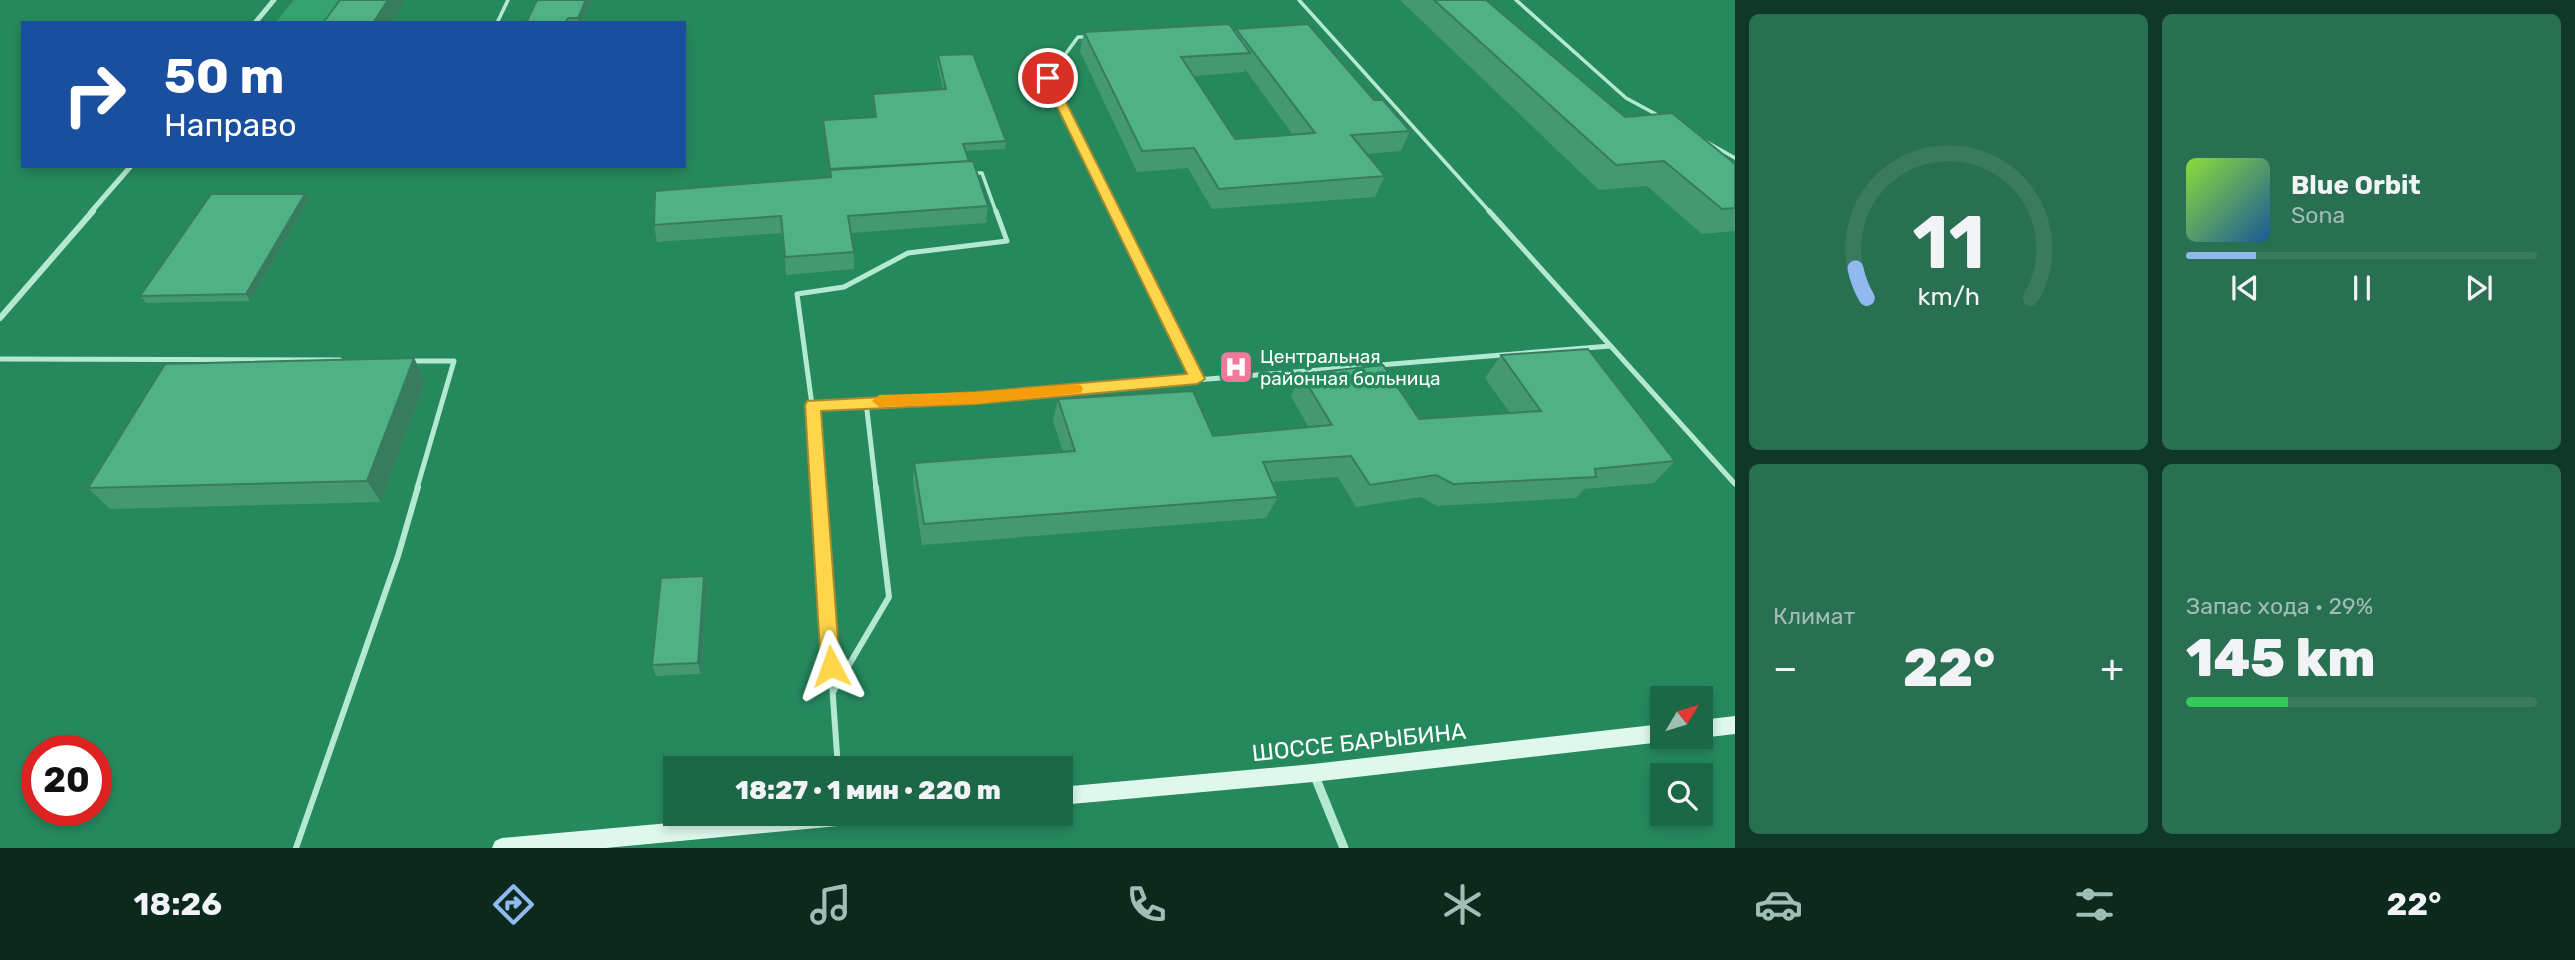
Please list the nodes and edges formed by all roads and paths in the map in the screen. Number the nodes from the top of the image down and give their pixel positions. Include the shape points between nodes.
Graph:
1 (275, 0) edge
2 (508, 0) edge
3 (1299, 0) edge
4 (1516, 0) edge
5 (257, 21) edge
6 (497, 21) edge
7 (1308, 25) edge
8 (1321, 25) junction
9 (1091, 37) edge
10 (1675, 124) edge
11 (1699, 138) edge
12 (1735, 158) edge
13 (129, 168) edge
14 (969, 174) edge
15 (0, 318) edge
16 (1610, 346) junction
17 (0, 359) edge
18 (344, 360) edge
19 (399, 360) edge
20 (1197, 379) junction
21 (866, 402) junction
22 (812, 405) junction
23 (1735, 484) edge
24 (833, 692) junction
25 (1735, 725) edge
26 (1713, 728) edge
27 (1650, 734) edge
28 (837, 756) edge
29 (1313, 773) junction
30 (1073, 795) edge
31 (729, 826) edge
32 (296, 848) edge
33 (502, 848) edge
34 (1344, 848) edge

1 - 5 street
2 - 6 lane
3 - 8 lane
4 - 10 lane via 1626,98
7 - 8 lane
8 - 16 lane
9 - 20 lane via 1078,37 1048,78
11 - 12 lane
13 - 15 street
14 - 22 lane via 982,173 1007,241 908,253 844,287 797,294
16 - 20 lane
16 - 23 lane
17 - 18 lane
19 - 32 lane via 454,361 398,556
20 - 21 lane via 976,398
21 - 22 lane
21 - 24 lane via 889,597
22 - 24 lane
24 - 28 lane
25 - 26 main road
27 - 29 main road, ШОССЕ БАРЫБИНА
29 - 30 main road, ШОССЕ БАРЫБИНА
29 - 34 street
31 - 33 main road

